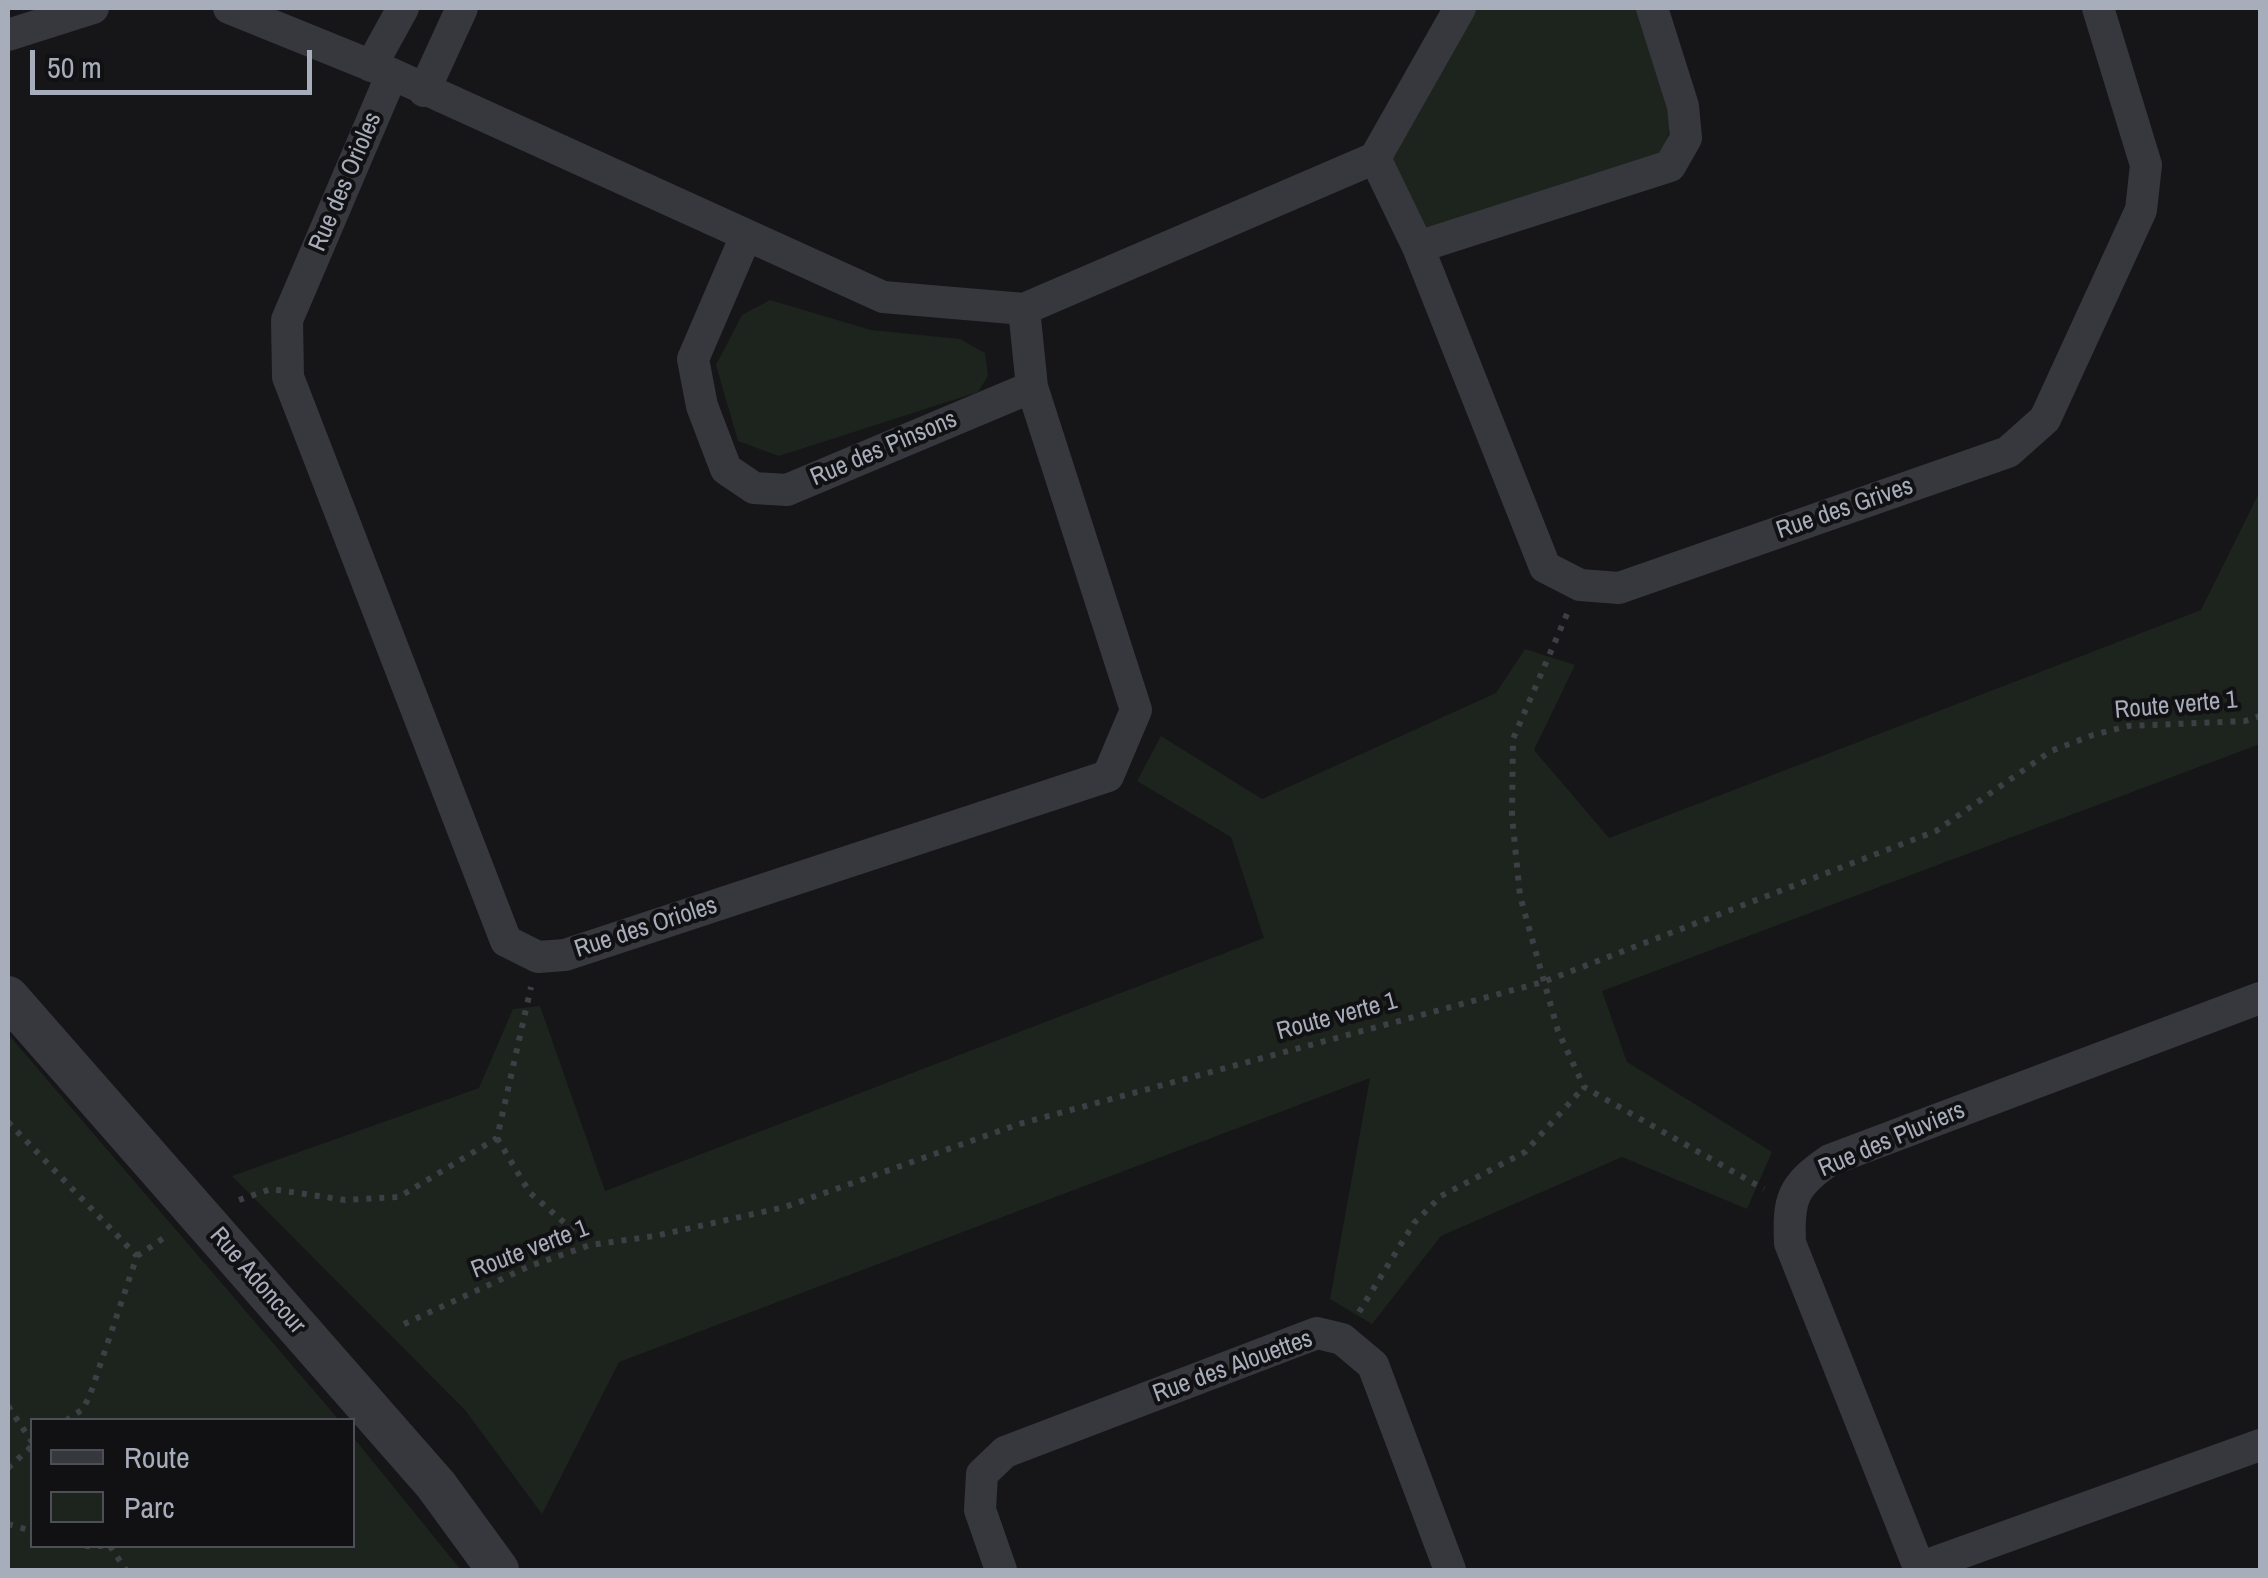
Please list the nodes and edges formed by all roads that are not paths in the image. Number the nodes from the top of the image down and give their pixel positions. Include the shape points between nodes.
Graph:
1 (92, 8) edge
2 (229, 8) edge
3 (402, 8) edge
4 (462, 8) edge
5 (1460, 8) edge
6 (1652, 8) edge
7 (2098, 8) edge
8 (8, 35) edge
9 (382, 70) junction
10 (424, 91) junction
11 (1376, 158) junction
12 (745, 238) junction
13 (1418, 247) junction
14 (1024, 309) junction
15 (1032, 387) junction
16 (8, 998) edge
17 (2260, 998) edge
18 (2260, 1445) edge
19 (498, 1570) edge
20 (1000, 1570) edge
21 (1450, 1570) edge
22 (1920, 1570) edge

1 - 8 street
2 - 9 street
3 - 9 street, Rue des Orioles
4 - 10 street
5 - 11 street
6 - 13 street via 1683,106 1686,138 1670,166
7 - 13 street, Rue des Grives via 2146,165 2141,210 2045,418 2008,452 1619,588 1580,585 1545,567
9 - 10 street
9 - 15 street, Rue des Orioles via 287,320 288,377 506,941 538,957 565,956 1108,776 1136,710
10 - 12 street
11 - 13 street
11 - 14 street
12 - 14 street via 884,297
12 - 15 street, Rue des Pinsons via 694,360 702,406 726,469 754,488 787,490
14 - 15 street
16 - 19 street, Rue Adoncour via 436,1485
17 - 22 street, Rue des Pluviers via 1830,1160 1807,1176 1788,1204 1790,1244
18 - 22 street
20 - 21 street, Rue des Alouettes via 980,1510 982,1474 1005,1452 1317,1334 1342,1339 1373,1365

